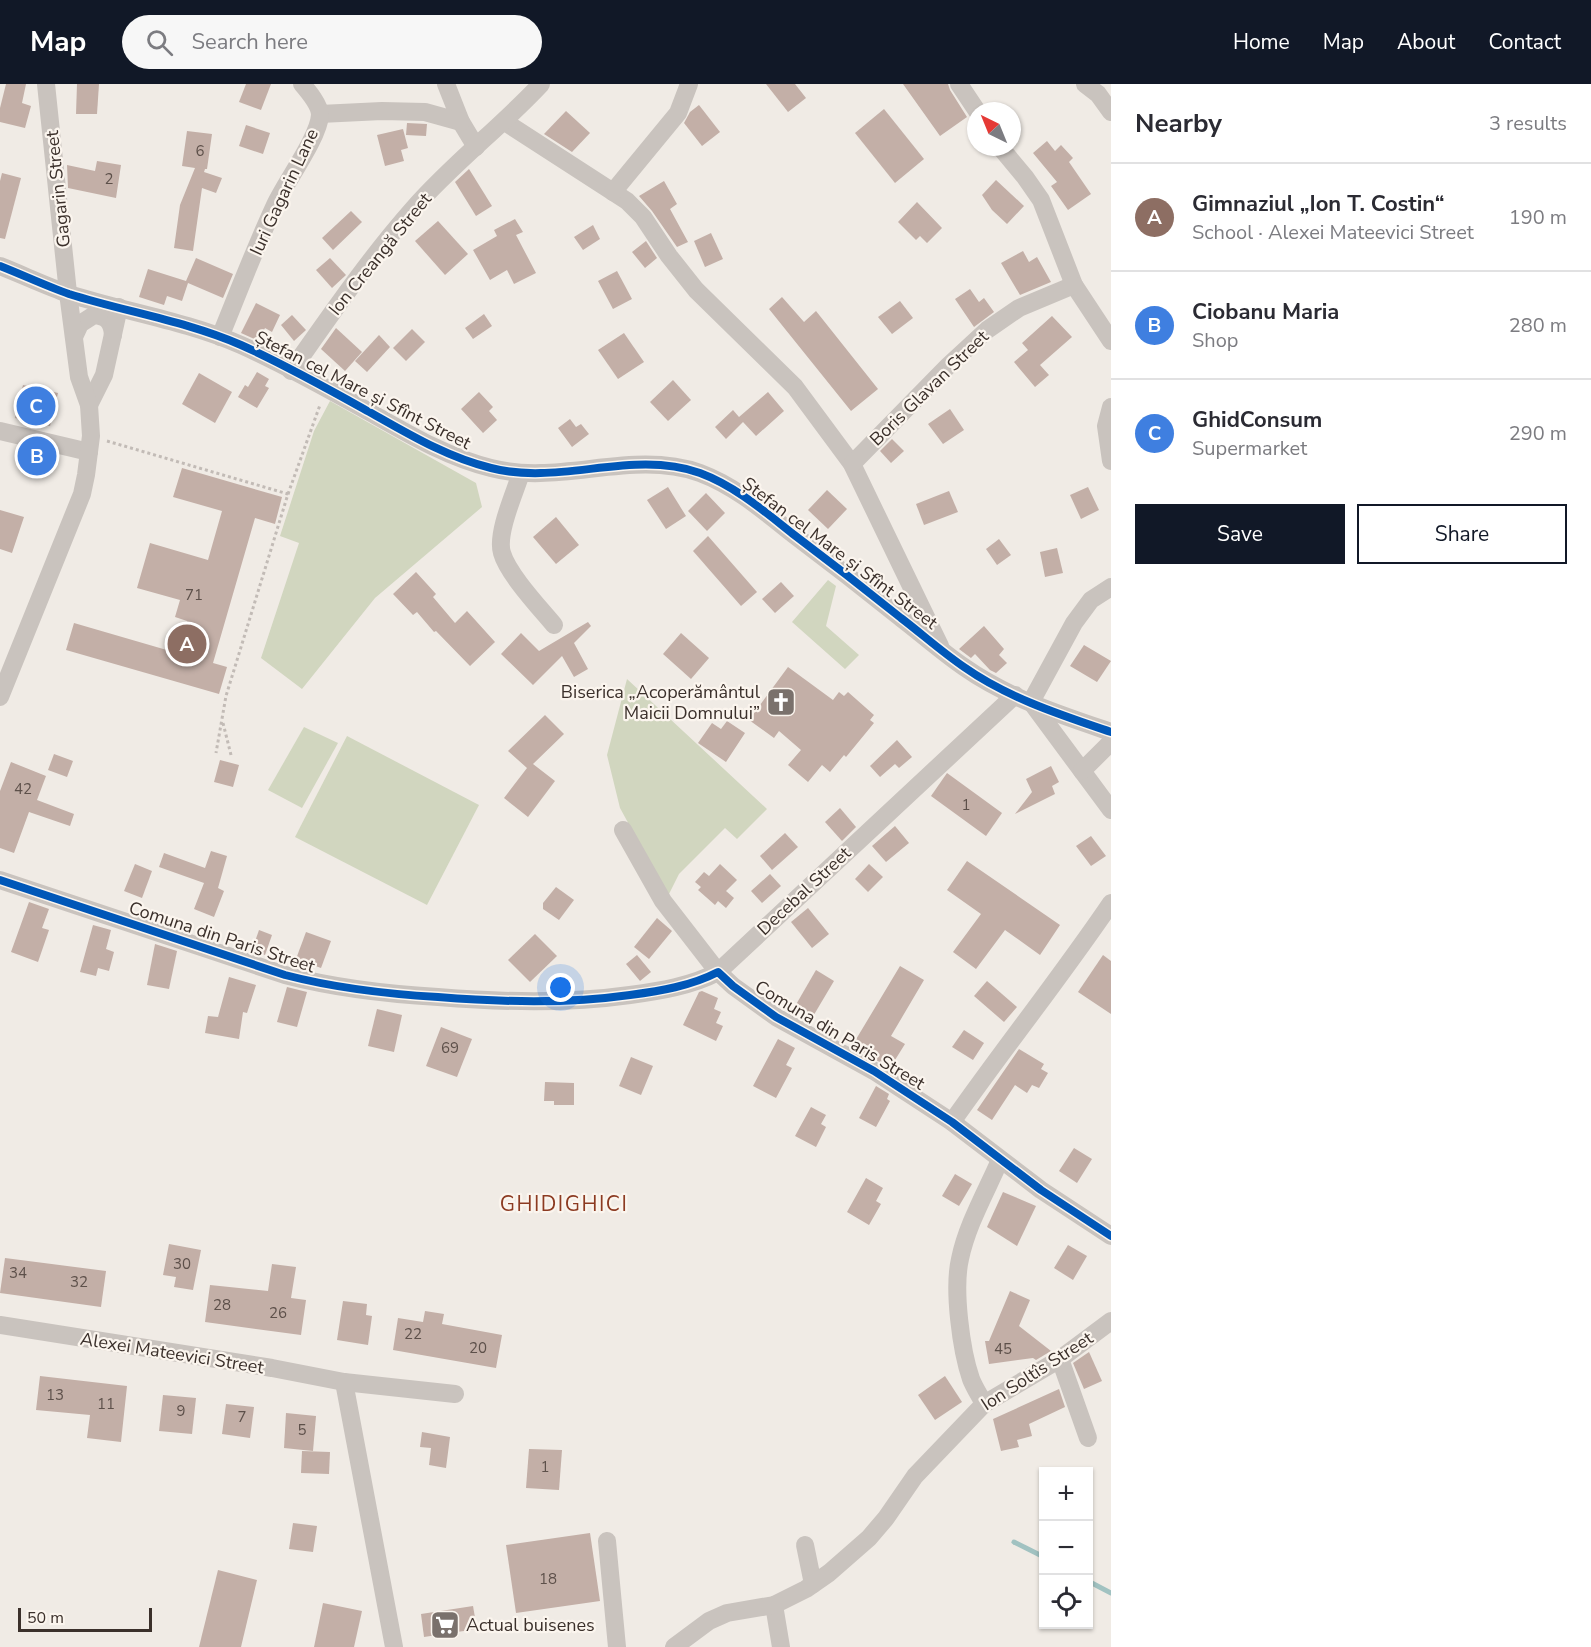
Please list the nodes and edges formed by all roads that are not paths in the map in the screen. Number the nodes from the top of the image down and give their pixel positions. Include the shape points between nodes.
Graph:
1 (46, 84) edge
2 (302, 84) edge
3 (446, 84) edge
4 (541, 84) edge
5 (689, 84) edge
6 (959, 84) edge
7 (1086, 84) edge
8 (971, 102) edge
9 (1111, 112) edge
10 (320, 114) junction
11 (461, 122) junction
12 (505, 122) junction
13 (476, 147) junction
14 (1008, 156) edge
15 (613, 192) junction
16 (0, 266) edge
17 (1074, 285) junction
18 (68, 293) junction
19 (119, 307) junction
20 (113, 335) junction
21 (74, 337) junction
22 (220, 337) junction
23 (1111, 340) edge
24 (291, 371) junction
25 (89, 405) junction
26 (1111, 407) edge
27 (0, 431) edge
28 (90, 444) junction
29 (1111, 461) edge
30 (852, 464) junction
31 (521, 472) junction
32 (1111, 571) edge
33 (1111, 586) edge
34 (554, 625) dead end
35 (942, 650) junction
36 (0, 697) edge
37 (1023, 698) junction
38 (1111, 732) edge
39 (1111, 742) edge
40 (1082, 771) junction
41 (1111, 810) edge
42 (623, 830) dead end
43 (0, 880) edge
44 (1111, 903) edge
45 (718, 972) junction
46 (952, 1122) junction
47 (1000, 1160) junction
48 (1111, 1236) edge
49 (1111, 1321) edge
50 (0, 1325) edge
51 (1060, 1359) junction
52 (344, 1382) junction
53 (454, 1394) dead end
54 (984, 1404) junction
55 (1088, 1438) dead end
56 (607, 1541) dead end
57 (805, 1545) dead end
58 (813, 1584) junction
59 (774, 1605) junction
60 (689, 1641) edge
61 (394, 1647) edge
62 (617, 1647) edge
63 (674, 1647) edge
64 (781, 1647) edge

1 - 18 street, Gagarin Street
2 - 10 street, Iuri Gagarin Lane
3 - 11 street
4 - 12 street, Ion Creangă Street
5 - 15 street via 678,113
6 - 8 street
7 - 9 street
10 - 11 street via 425,112
10 - 22 street, Iuri Gagarin Lane via 300,162 276,203
11 - 13 street
12 - 13 street, Ion Creangă Street
12 - 15 street
13 - 24 street, Ion Creangă Street via 396,229
14 - 17 street via 1041,200
15 - 30 street via 643,217 696,290 795,387
16 - 18 street, Ștefan cel Mare și Sfînt Street
17 - 23 street
17 - 30 street, Boris Glavan Street via 1019,308 987,330
18 - 19 street, Ștefan cel Mare și Sfînt Street
18 - 21 street, Gagarin Street
19 - 20 street
19 - 22 street, Ștefan cel Mare și Sfînt Street
20 - 21 street via 113,327 105,316 94,315 80,324
20 - 25 street via 104,375
21 - 25 street, Gagarin Street via 79,377
22 - 24 street, Ștefan cel Mare și Sfînt Street
24 - 31 street, Ștefan cel Mare și Sfînt Street via 448,453 494,469
25 - 28 street
26 - 29 street via 1106,426
27 - 28 street
28 - 36 street via 82,494
30 - 35 street
31 - 34 street via 501,536 501,552 508,568
31 - 35 street, Ștefan cel Mare și Sfînt Street via 651,464 700,473 765,511
32 - 33 street
33 - 37 street via 1091,600
35 - 37 street, Ștefan cel Mare și Sfînt Street via 984,681
37 - 38 street, Ștefan cel Mare și Sfînt Street
37 - 40 street, Ștefan cel Mare și Sfînt Street
37 - 45 street, Decebal Street
39 - 40 street
40 - 41 street, Ștefan cel Mare și Sfînt Street
42 - 45 street via 663,901
43 - 45 street, Comuna din Paris Street via 285,975 375,993 484,1001 603,999 678,987
44 - 46 street
45 - 46 street, Comuna din Paris Street via 776,1017 874,1071
46 - 47 street, Comuna din Paris Street
47 - 48 street, Comuna din Paris Street
47 - 54 street via 968,1232 957,1276 965,1359
49 - 51 street, Ion Soltîs Street
50 - 52 street, Alexei Mateevici Street
51 - 54 street, Ion Soltîs Street
51 - 55 street
52 - 53 street, Alexei Mateevici Street
52 - 61 street
54 - 58 street, Ion Soltîs Street via 915,1476 869,1538
56 - 62 street
57 - 58 street
58 - 59 street
59 - 60 street via 709,1621
59 - 64 street
60 - 63 street

